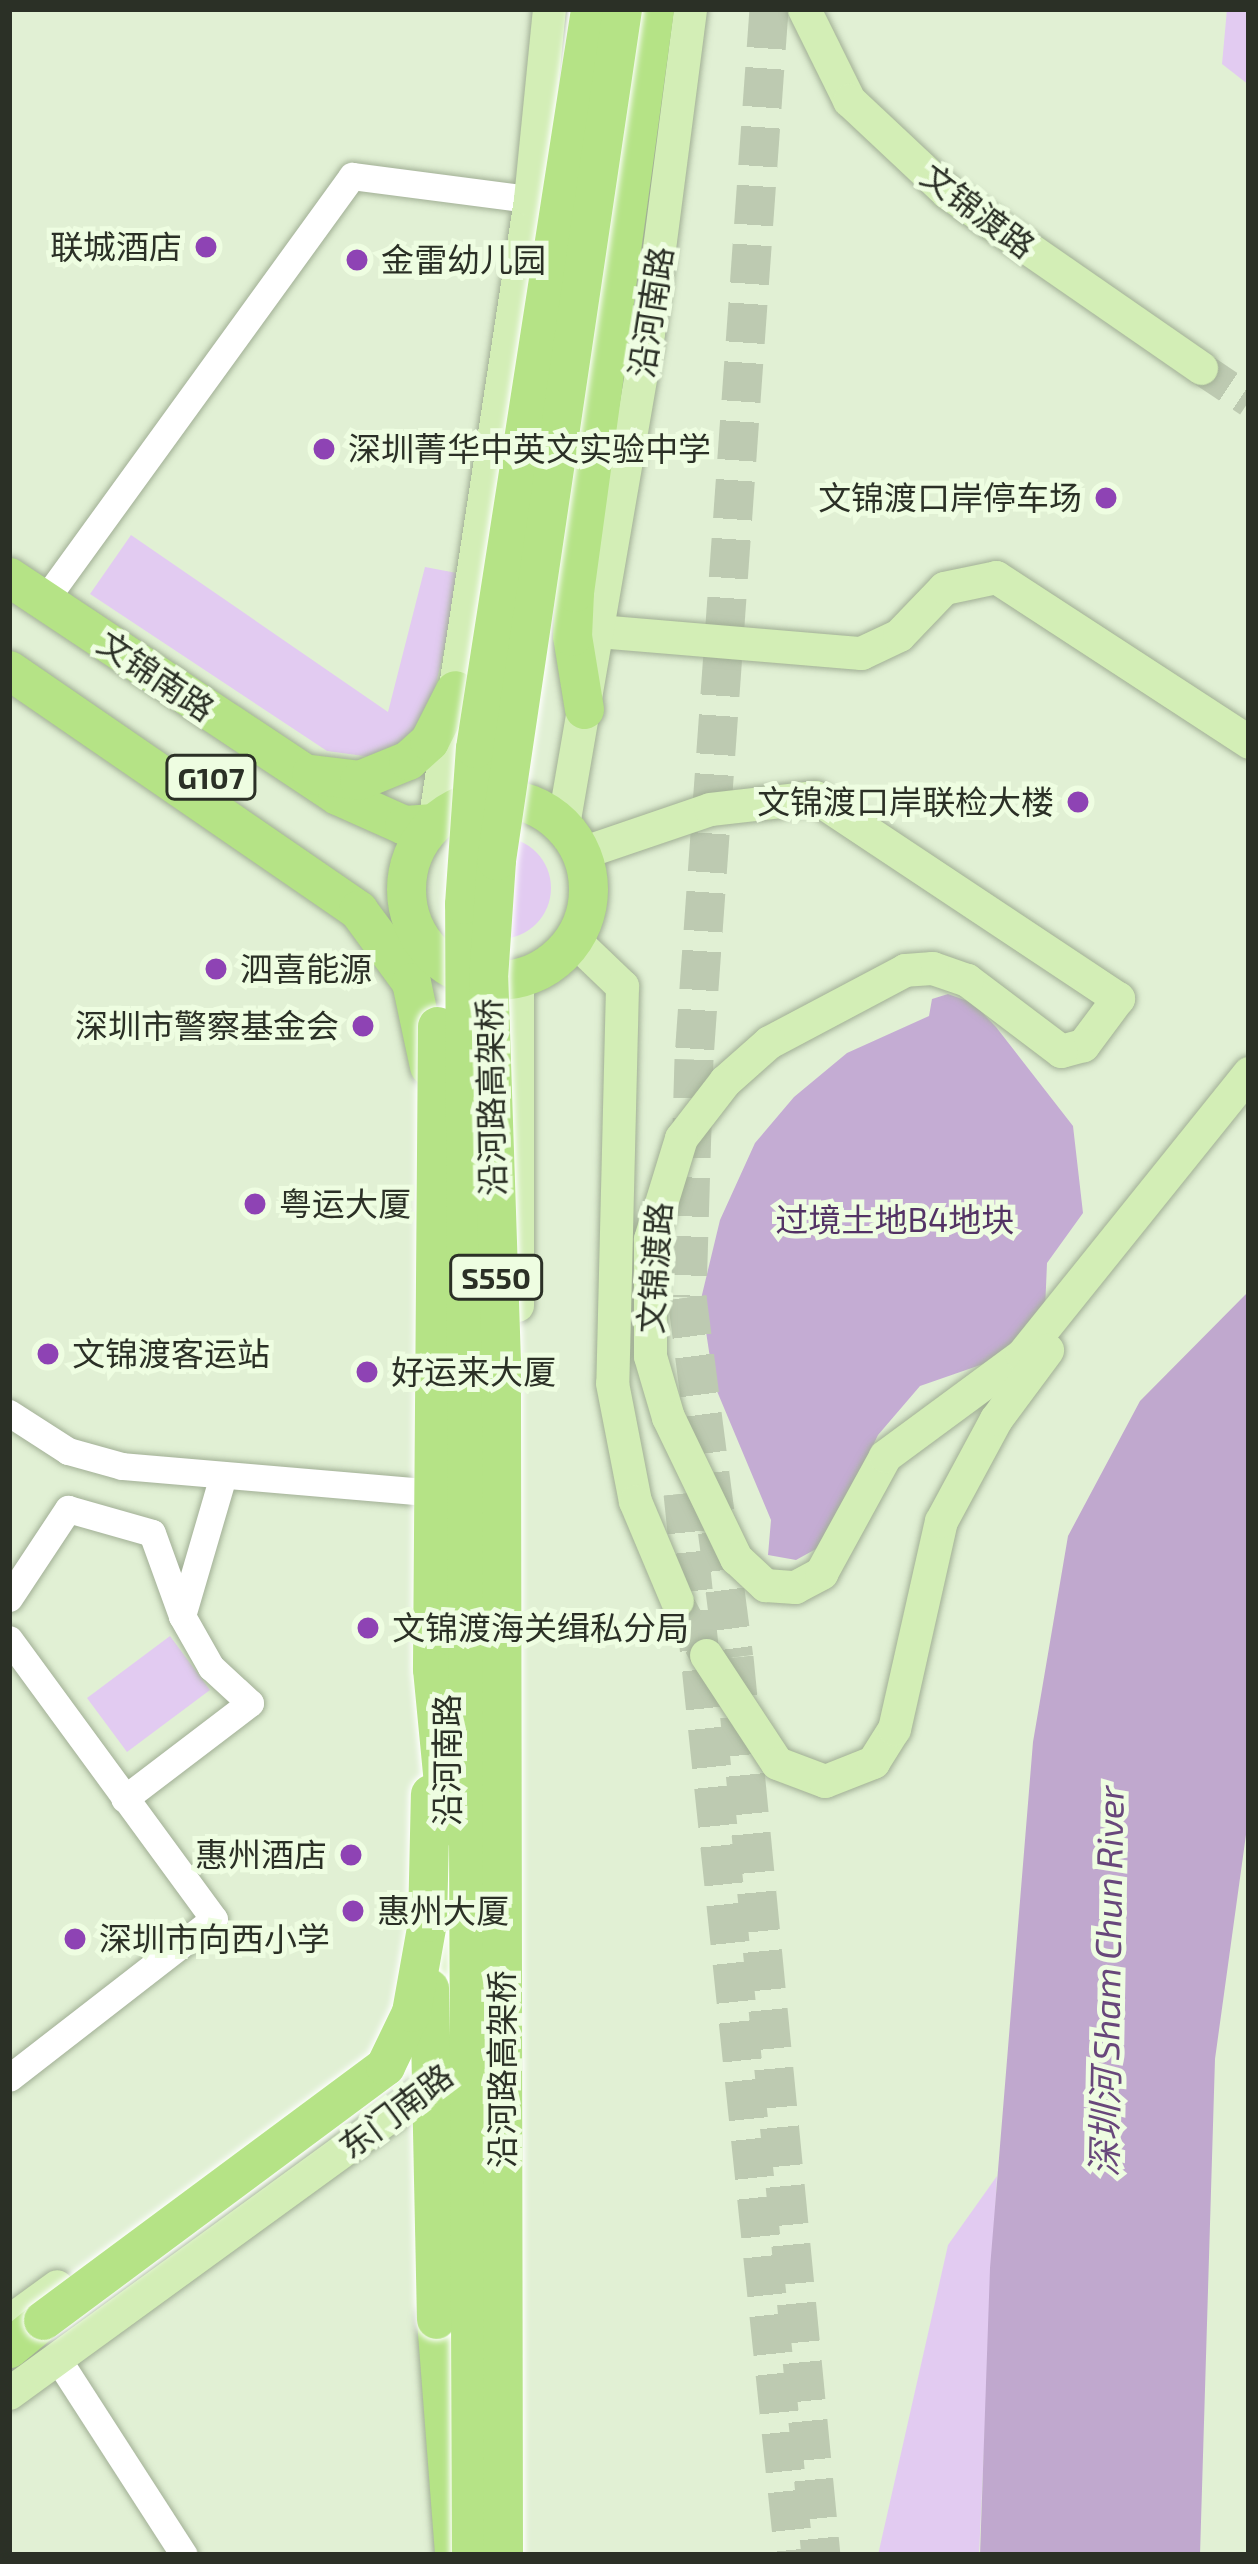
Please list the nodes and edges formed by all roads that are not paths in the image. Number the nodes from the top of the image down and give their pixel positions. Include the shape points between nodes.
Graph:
1 (549, 9) edge
2 (590, 9) edge
3 (622, 9) edge
4 (655, 9) edge
5 (690, 9) edge
6 (804, 9) edge
7 (530, 199) junction
8 (1201, 368) tunnel mouth
9 (9, 577) edge
10 (44, 601) junction
11 (598, 631) junction
12 (9, 640) edge
13 (9, 670) edge
14 (455, 690) junction
15 (584, 709) junction
16 (1249, 742) edge
17 (475, 748) junction
18 (295, 769) junction
19 (434, 823) junction
20 (572, 839) junction
21 (410, 917) junction
22 (573, 939) junction
23 (446, 966) junction
24 (518, 978) junction
25 (1249, 1073) edge
26 (1249, 1102) edge
27 (434, 1111) junction
28 (9, 1413) edge
29 (224, 1476) junction
30 (448, 1495) junction
31 (518, 1500) junction
32 (9, 1598) edge
33 (677, 1601) tunnel mouth
34 (182, 1616) junction
35 (9, 1639) edge
36 (706, 1655) tunnel mouth
37 (432, 1669) junction
38 (124, 1799) junction
39 (427, 1922) junction
40 (518, 2008) junction
41 (446, 2014) junction
42 (9, 2078) edge
43 (459, 2084) junction
44 (26, 2321) edge
45 (9, 2348) edge
46 (57, 2358) junction
47 (9, 2393) edge
48 (184, 2555) edge
49 (455, 2555) edge
50 (471, 2555) edge
51 (503, 2555) edge
52 (518, 2555) edge

1 - 7 main road
2 - 17 highway, 沿河路高架桥 / S550, bridge
3 - 51 highway, 沿河路高架桥 / S550, bridge via 496,860 488,978 501,1362
4 - 15 highway via 574,592
5 - 11 main road, 沿河南路
6 - 8 main road, 文锦渡路 via 849,100 947,192
7 - 10 street via 352,176
7 - 14 main road
9 - 10 highway, 文锦南路 / G107
10 - 18 highway, 文锦南路 / G107
11 - 15 main road, 沿河南路
11 - 16 main road via 861,652 899,635 944,588 996,578
12 - 21 highway, 文锦南路 / G107
13 - 27 highway, bridge via 332,890 378,930 421,1010
14 - 18 highway via 429,741 384,774 325,778
14 - 19 main road
15 - 20 main road, 沿河南路
17 - 27 highway, bridge via 439,991
17 - 43 highway, 沿河路高架桥 / S550, bridge via 460,1016
18 - 19 highway, 文锦南路 / G107 via 390,820
19 - 20 highway via 491,797 532,804
19 - 21 highway via 411,857
20 - 22 highway via 587,906
20 - 25 main road, 文锦渡路 via 710,809 815,797 1118,998 1083,1045 1060,1051 967,980 932,968 905,970 769,1042 716,1090 681,1138 650,1239 650,1356 668,1417 736,1558 765,1585 795,1587 821,1574 885,1456 1022,1355
21 - 23 highway, G107
22 - 24 highway via 549,964
22 - 33 main road, 文锦渡路 via 622,986 612,1383 635,1501
23 - 24 highway via 481,979
23 - 30 main road, 沿河南路
24 - 31 main road
26 - 36 main road via 1028,1374 969,1462 926,1571 894,1729 874,1762 825,1781 777,1763
27 - 37 highway, bridge
28 - 29 street via 93,1460
29 - 30 street
29 - 34 street
30 - 31 street
30 - 41 main road, 沿河南路
31 - 40 main road
32 - 34 street via 68,1509 152,1533
34 - 38 street via 211,1667 250,1703
35 - 38 street
37 - 39 highway, bridge
37 - 43 highway, bridge
38 - 42 street via 214,1919
39 - 44 highway, bridge via 410,2012 385,2066
39 - 49 highway, bridge via 436,2319
40 - 41 main road, 东门南路 via 479,2005
40 - 43 main road, 东门南路
40 - 52 main road
41 - 43 main road, 沿河南路
41 - 44 main road, 东门南路
43 - 46 main road, 东门南路
43 - 49 main road, 沿河南路
43 - 50 highway, 沿河路高架桥 / S550, bridge
44 - 45 highway
46 - 47 main road, 东门南路
46 - 48 street

